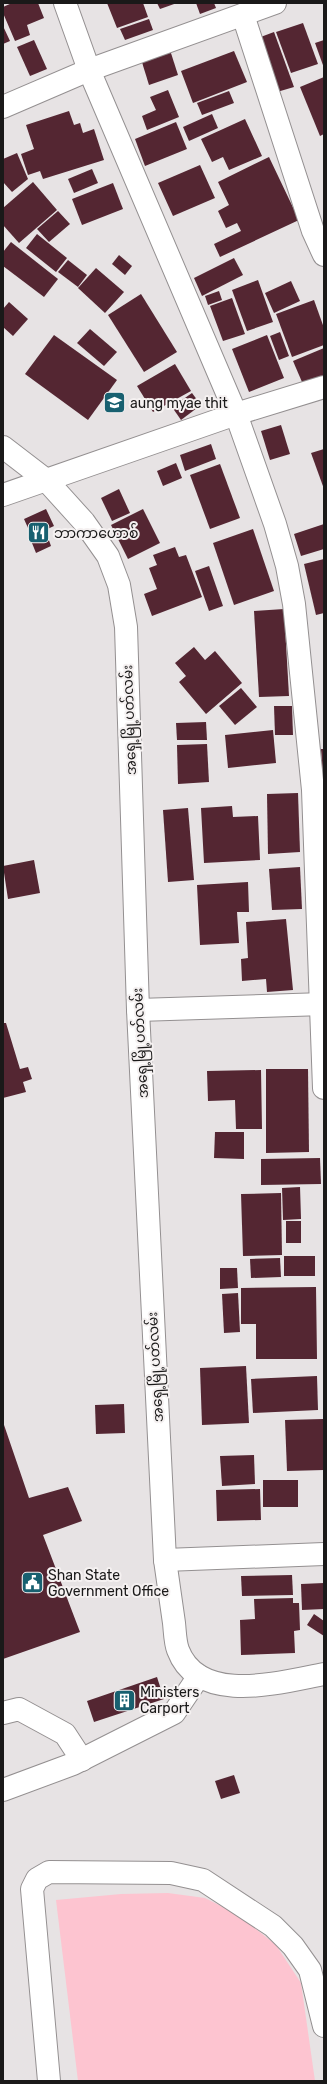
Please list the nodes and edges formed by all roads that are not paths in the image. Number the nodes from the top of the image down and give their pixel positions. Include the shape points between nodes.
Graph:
1 (65, 3) edge
2 (275, 3) edge
3 (244, 15) junction
4 (89, 70) junction
5 (3, 107) edge
6 (324, 255) edge
7 (324, 387) edge
8 (236, 414) junction
9 (3, 447) edge
10 (46, 480) junction
11 (3, 496) edge
12 (322, 1004) edge
13 (138, 1010) junction
14 (324, 1088) edge
15 (324, 1554) edge
16 (165, 1560) junction
17 (324, 1674) edge
18 (199, 1676) junction
19 (3, 1713) edge
20 (82, 1760) junction
21 (3, 1790) edge
22 (324, 2026) edge
23 (50, 2081) edge

1 - 4 street
2 - 3 street
3 - 4 street
3 - 6 street via 313,231
4 - 5 street
4 - 8 street
7 - 8 street
8 - 10 street
8 - 12 street via 275,524 294,604 313,790
9 - 10 street, အရှေ့မြို့ပတ်လမ်း
10 - 11 street
10 - 13 street, အရှေ့မြို့ပတ်လမ်း via 84,522 108,556 119,585 126,627
12 - 13 street
12 - 14 street
13 - 16 street, အရှေ့မြို့ပတ်လမ်း
15 - 16 street
16 - 18 street, အရှေ့မြို့ပတ်လမ်း via 178,1649 185,1664
17 - 18 street via 267,1685 225,1686
18 - 20 street via 174,1713
19 - 20 street via 19,1709 65,1734
20 - 21 street
22 - 23 street via 310,1970 292,1946 273,1926 203,1880 171,1873 49,1872 37,1879 32,1889

